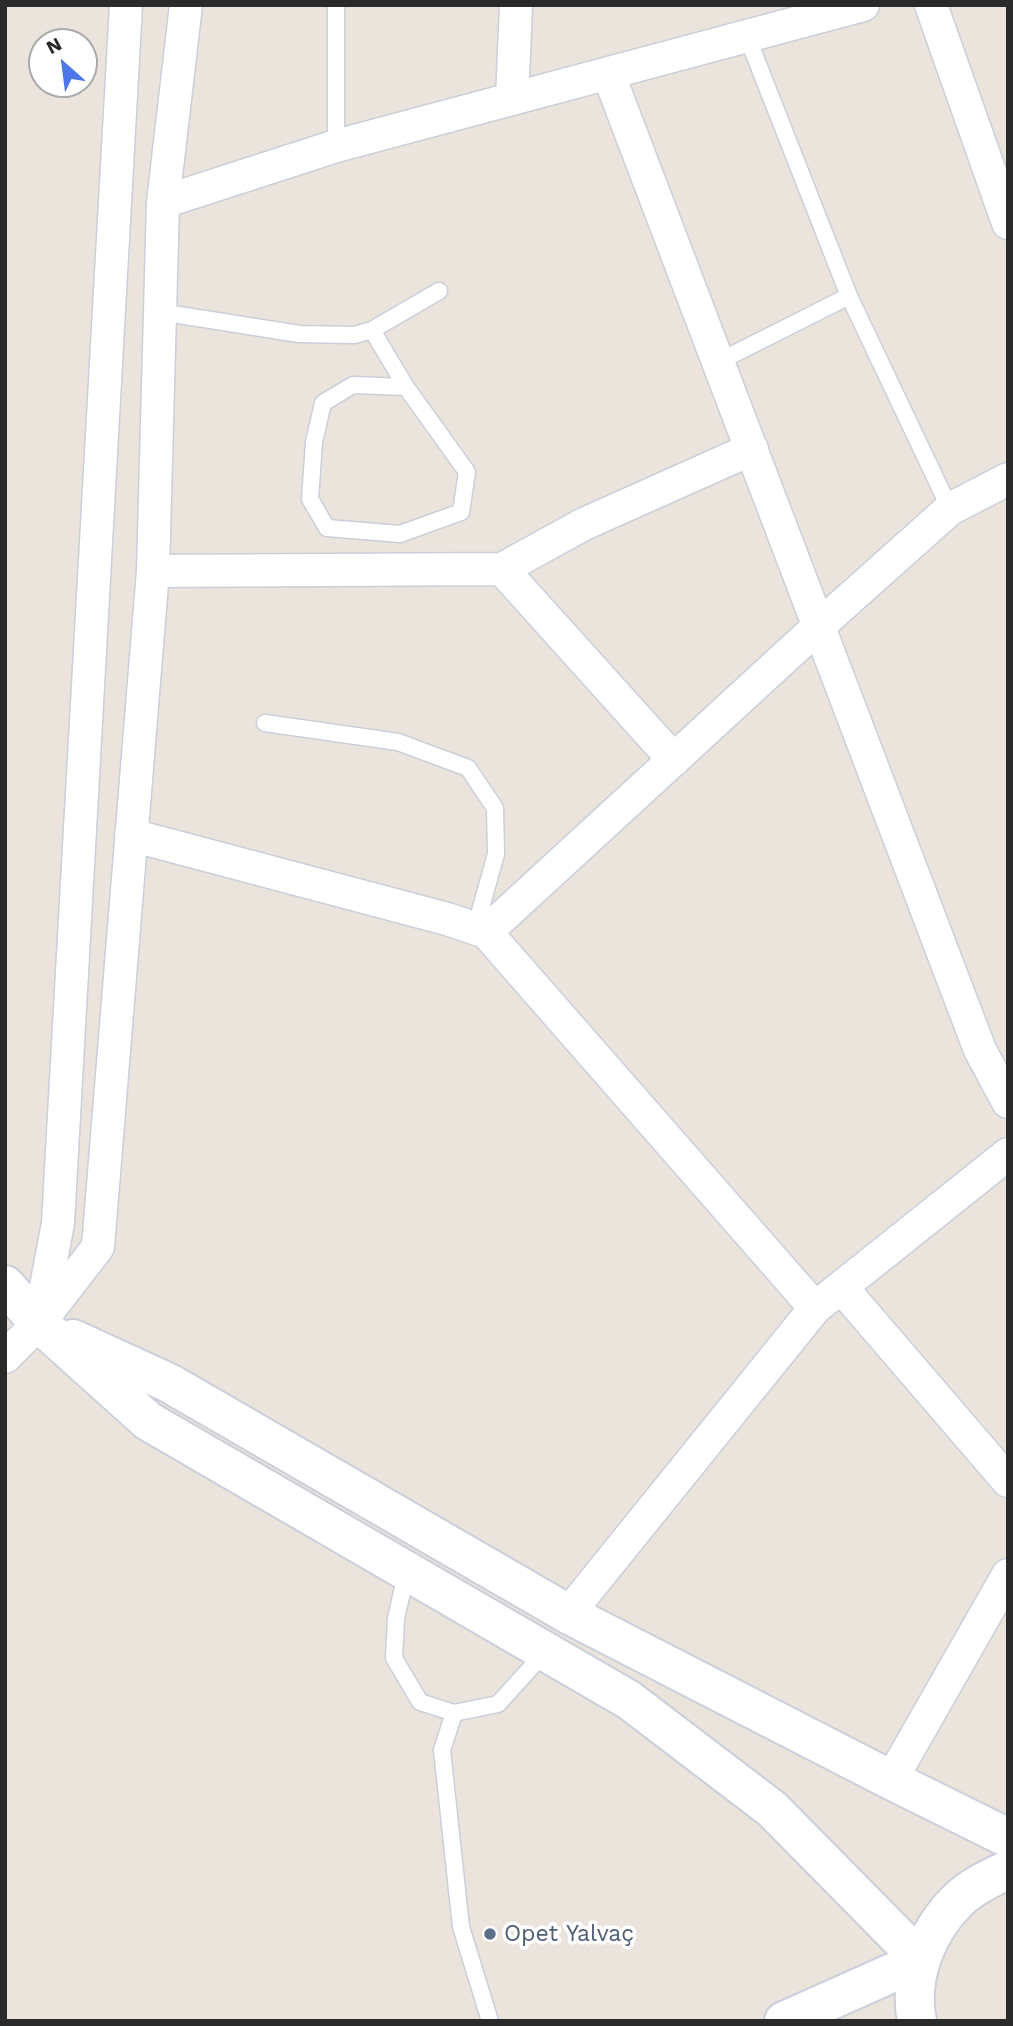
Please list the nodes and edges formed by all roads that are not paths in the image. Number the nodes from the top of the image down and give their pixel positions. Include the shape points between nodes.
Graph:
1 (125, 5) edge
2 (186, 5) edge
3 (336, 5) edge
4 (516, 5) edge
5 (863, 5) edge
6 (931, 5) edge
7 (747, 36) junction
8 (608, 73) junction
9 (512, 99) junction
10 (336, 146) junction
11 (163, 202) junction
12 (1006, 207) edge
13 (439, 291) dead end
14 (849, 296) junction
15 (160, 312) junction
16 (372, 330) junction
17 (718, 362) junction
18 (406, 387) junction
19 (752, 449) junction
20 (1008, 480) edge
21 (950, 509) junction
22 (502, 569) junction
23 (153, 571) junction
24 (819, 626) junction
25 (265, 723) dead end
26 (674, 760) junction
27 (131, 835) junction
28 (481, 931) junction
29 (1008, 1102) edge
30 (1008, 1154) edge
31 (5, 1285) edge
32 (842, 1287) junction
33 (815, 1308) junction
34 (39, 1324) junction
35 (5, 1357) edge
36 (1008, 1481) edge
37 (407, 1571) junction
38 (1008, 1574) edge
39 (568, 1614) junction
40 (546, 1651) junction
41 (454, 1713) junction
42 (891, 1780) junction
43 (1008, 1838) edge
44 (1008, 1870) edge
45 (920, 1960) junction
46 (490, 2021) edge
47 (784, 2021) edge
48 (917, 2021) edge

1 - 34 street via 58,1223
2 - 11 street
3 - 10 lane
4 - 9 street
5 - 7 street
6 - 12 street
7 - 8 street
7 - 14 lane
8 - 9 street
8 - 17 street
9 - 10 street
10 - 11 street
11 - 15 street
13 - 16 lane
14 - 17 lane
14 - 21 lane
15 - 16 lane via 299,334 354,335
15 - 23 street
16 - 18 lane
17 - 19 street
18 - 18 lane via 467,472 461,512 400,534 327,528 310,499 314,442 323,403 353,386
19 - 22 street via 584,524
19 - 24 street
20 - 21 street
21 - 24 street
22 - 23 street
22 - 26 street
23 - 27 street
24 - 26 street
24 - 29 street via 980,1049
25 - 28 lane via 398,743 468,768 495,808 496,854
26 - 28 street
27 - 28 street
27 - 34 street via 98,1247
28 - 33 street
30 - 32 street
31 - 34 street
32 - 33 street
32 - 36 street
33 - 39 street
34 - 35 street
34 - 37 street via 148,1421
34 - 39 street via 169,1383
37 - 40 street
37 - 41 lane via 396,1618 394,1658 419,1702
38 - 42 street
39 - 42 street
40 - 41 lane via 498,1704
40 - 45 street via 629,1700 772,1809
41 - 46 lane via 442,1750 461,1927
42 - 43 street
44 - 45 street via 957,1901 930,1937
45 - 47 street
45 - 48 street

